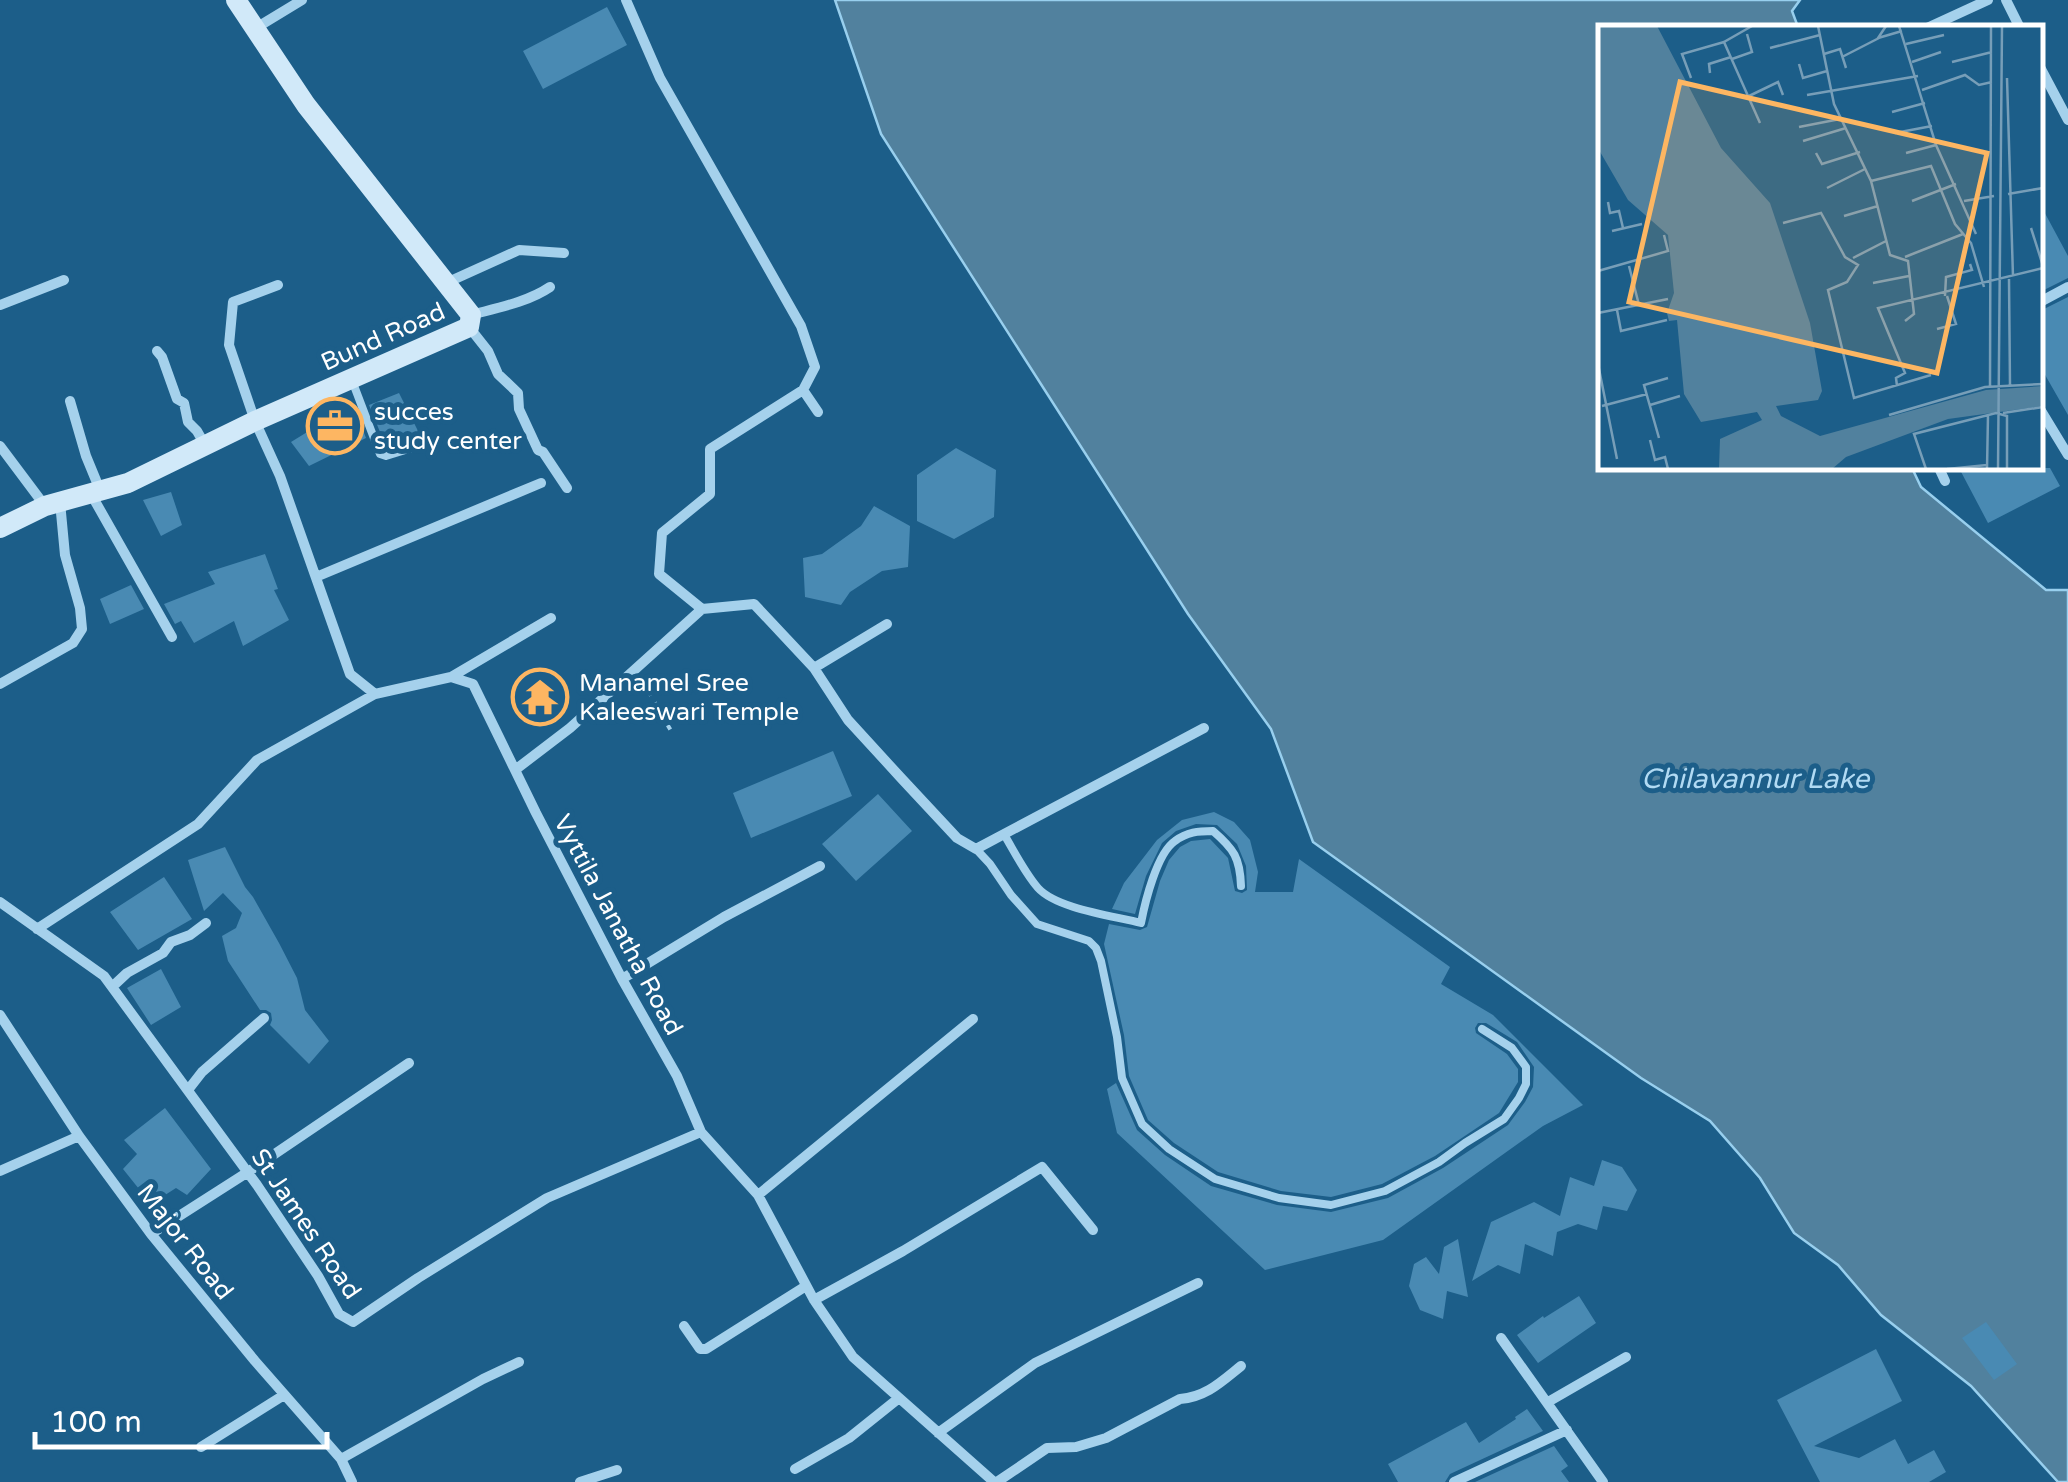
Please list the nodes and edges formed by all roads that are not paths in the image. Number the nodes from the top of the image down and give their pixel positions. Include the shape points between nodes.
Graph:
1 (236, 0) edge
2 (302, 0) edge
3 (626, 0) edge
4 (1988, 0) edge
5 (2006, 0) edge
6 (1934, 25) edge
7 (2018, 25) edge
8 (256, 28) junction
9 (2043, 72) edge
10 (2068, 120) edge
11 (564, 253) dead end
12 (64, 280) dead end
13 (445, 283) junction
14 (278, 285) dead end
15 (550, 287) dead end
16 (2068, 287) edge
17 (2043, 300) edge
18 (0, 305) edge
19 (470, 321) junction
20 (156, 351) dead end
21 (352, 378) junction
22 (803, 390) junction
23 (70, 400) dead end
24 (818, 412) dead end
25 (2043, 414) edge
26 (255, 421) junction
27 (428, 442) dead end
28 (205, 445) junction
29 (0, 446) edge
30 (2068, 455) edge
31 (1939, 470) edge
32 (1945, 481) dead end
33 (541, 484) dead end
34 (567, 488) dead end
35 (95, 492) junction
36 (52, 504) junction
37 (0, 528) edge
38 (316, 578) junction
39 (702, 609) junction
40 (551, 618) dead end
41 (888, 624) dead end
42 (172, 637) dead end
43 (814, 668) junction
44 (452, 678) junction
45 (0, 684) edge
46 (375, 694) junction
47 (1204, 728) dead end
48 (515, 770) junction
49 (1004, 836) junction
50 (976, 849) junction
51 (820, 866) dead end
52 (1240, 886) dead end
53 (0, 902) edge
54 (206, 923) dead end
55 (37, 929) junction
56 (622, 979) junction
57 (112, 987) junction
58 (0, 1016) edge
59 (264, 1018) dead end
60 (973, 1019) dead end
61 (1482, 1029) dead end
62 (410, 1063) dead end
63 (188, 1090) junction
64 (701, 1132) junction
65 (80, 1136) junction
66 (0, 1172) edge
67 (248, 1172) junction
68 (758, 1196) junction
69 (1093, 1230) dead end
70 (151, 1234) junction
71 (1198, 1284) dead end
72 (806, 1286) junction
73 (814, 1300) junction
74 (684, 1326) dead end
75 (1501, 1338) dead end
76 (1626, 1358) dead end
77 (520, 1362) dead end
78 (1240, 1366) dead end
79 (284, 1395) junction
80 (899, 1398) junction
81 (1548, 1402) junction
82 (1567, 1430) junction
83 (938, 1433) junction
84 (200, 1447) dead end
85 (341, 1459) junction
86 (795, 1469) dead end
87 (617, 1470) dead end
88 (352, 1482) edge
89 (580, 1482) edge
90 (996, 1482) edge
91 (1454, 1482) edge
92 (1603, 1482) edge

1 - 8 street, Bund Road
2 - 8 street
3 - 22 street via 660,78 800,326 814,367
4 - 6 street
5 - 7 street
8 - 13 street, Bund Road via 306,105
9 - 10 street
11 - 13 street via 519,250
12 - 18 street
13 - 19 street, Bund Road
14 - 26 street via 233,302 228,345
15 - 19 street
16 - 17 street
19 - 21 street, Bund Road
19 - 34 street via 498,374 518,394 538,450
20 - 28 street
21 - 26 street, Bund Road
21 - 27 lane via 380,454
22 - 24 street
22 - 39 street via 710,449 710,494 662,533 658,574
23 - 35 street
25 - 30 street
26 - 28 street, Bund Road
26 - 38 street
28 - 35 street, Bund Road
29 - 36 street
31 - 32 street
33 - 38 street
35 - 36 street, Bund Road
35 - 42 street
36 - 37 street, Bund Road
36 - 45 street via 82,630 73,643
38 - 46 street via 350,674
39 - 43 street via 754,604
39 - 48 street
40 - 44 street
41 - 43 street
43 - 50 street via 848,720 957,838
44 - 46 street
44 - 48 street, Vyttila Janatha Road via 474,684
46 - 55 street via 257,760 198,824
47 - 49 street
48 - 56 street, Vyttila Janatha Road
49 - 50 street
49 - 52 lane via 1047,896 1141,923 1171,843 1194,830 1213,831 1230,846
50 - 61 lane via 1037,924 1096,948 1122,1078 1142,1124 1214,1178 1330,1206 1385,1191 1439,1162 1504,1119 1526,1084 1526,1067 1512,1048
51 - 56 street
53 - 55 street, St James Road
54 - 57 street
55 - 57 street, St James Road
56 - 64 street, Vyttila Janatha Road
57 - 63 street, St James Road
58 - 65 street, Major Road
59 - 63 street
60 - 68 street
62 - 67 street
63 - 67 street, St James Road
64 - 67 street, St James Road via 547,1198 354,1322 338,1314
64 - 68 street, Vyttila Janatha Road
65 - 66 street
65 - 70 street, Major Road
67 - 70 street
68 - 72 street, Vyttila Janatha Road
69 - 73 street via 1042,1167
70 - 79 street, Major Road
71 - 83 street via 1035,1363
72 - 73 street, Vyttila Janatha Road
72 - 74 street via 706,1349 700,1350
73 - 80 street, Vyttila Janatha Road via 853,1357
75 - 81 street
76 - 81 street
77 - 85 street
78 - 90 street via 1208,1393 1096,1442 1047,1448
79 - 84 street
79 - 85 street, Major Road
80 - 83 street, Vyttila Janatha Road
80 - 86 street
81 - 82 street
82 - 91 street
82 - 92 street
83 - 90 street, Vyttila Janatha Road
85 - 88 street, Major Road
87 - 89 street

